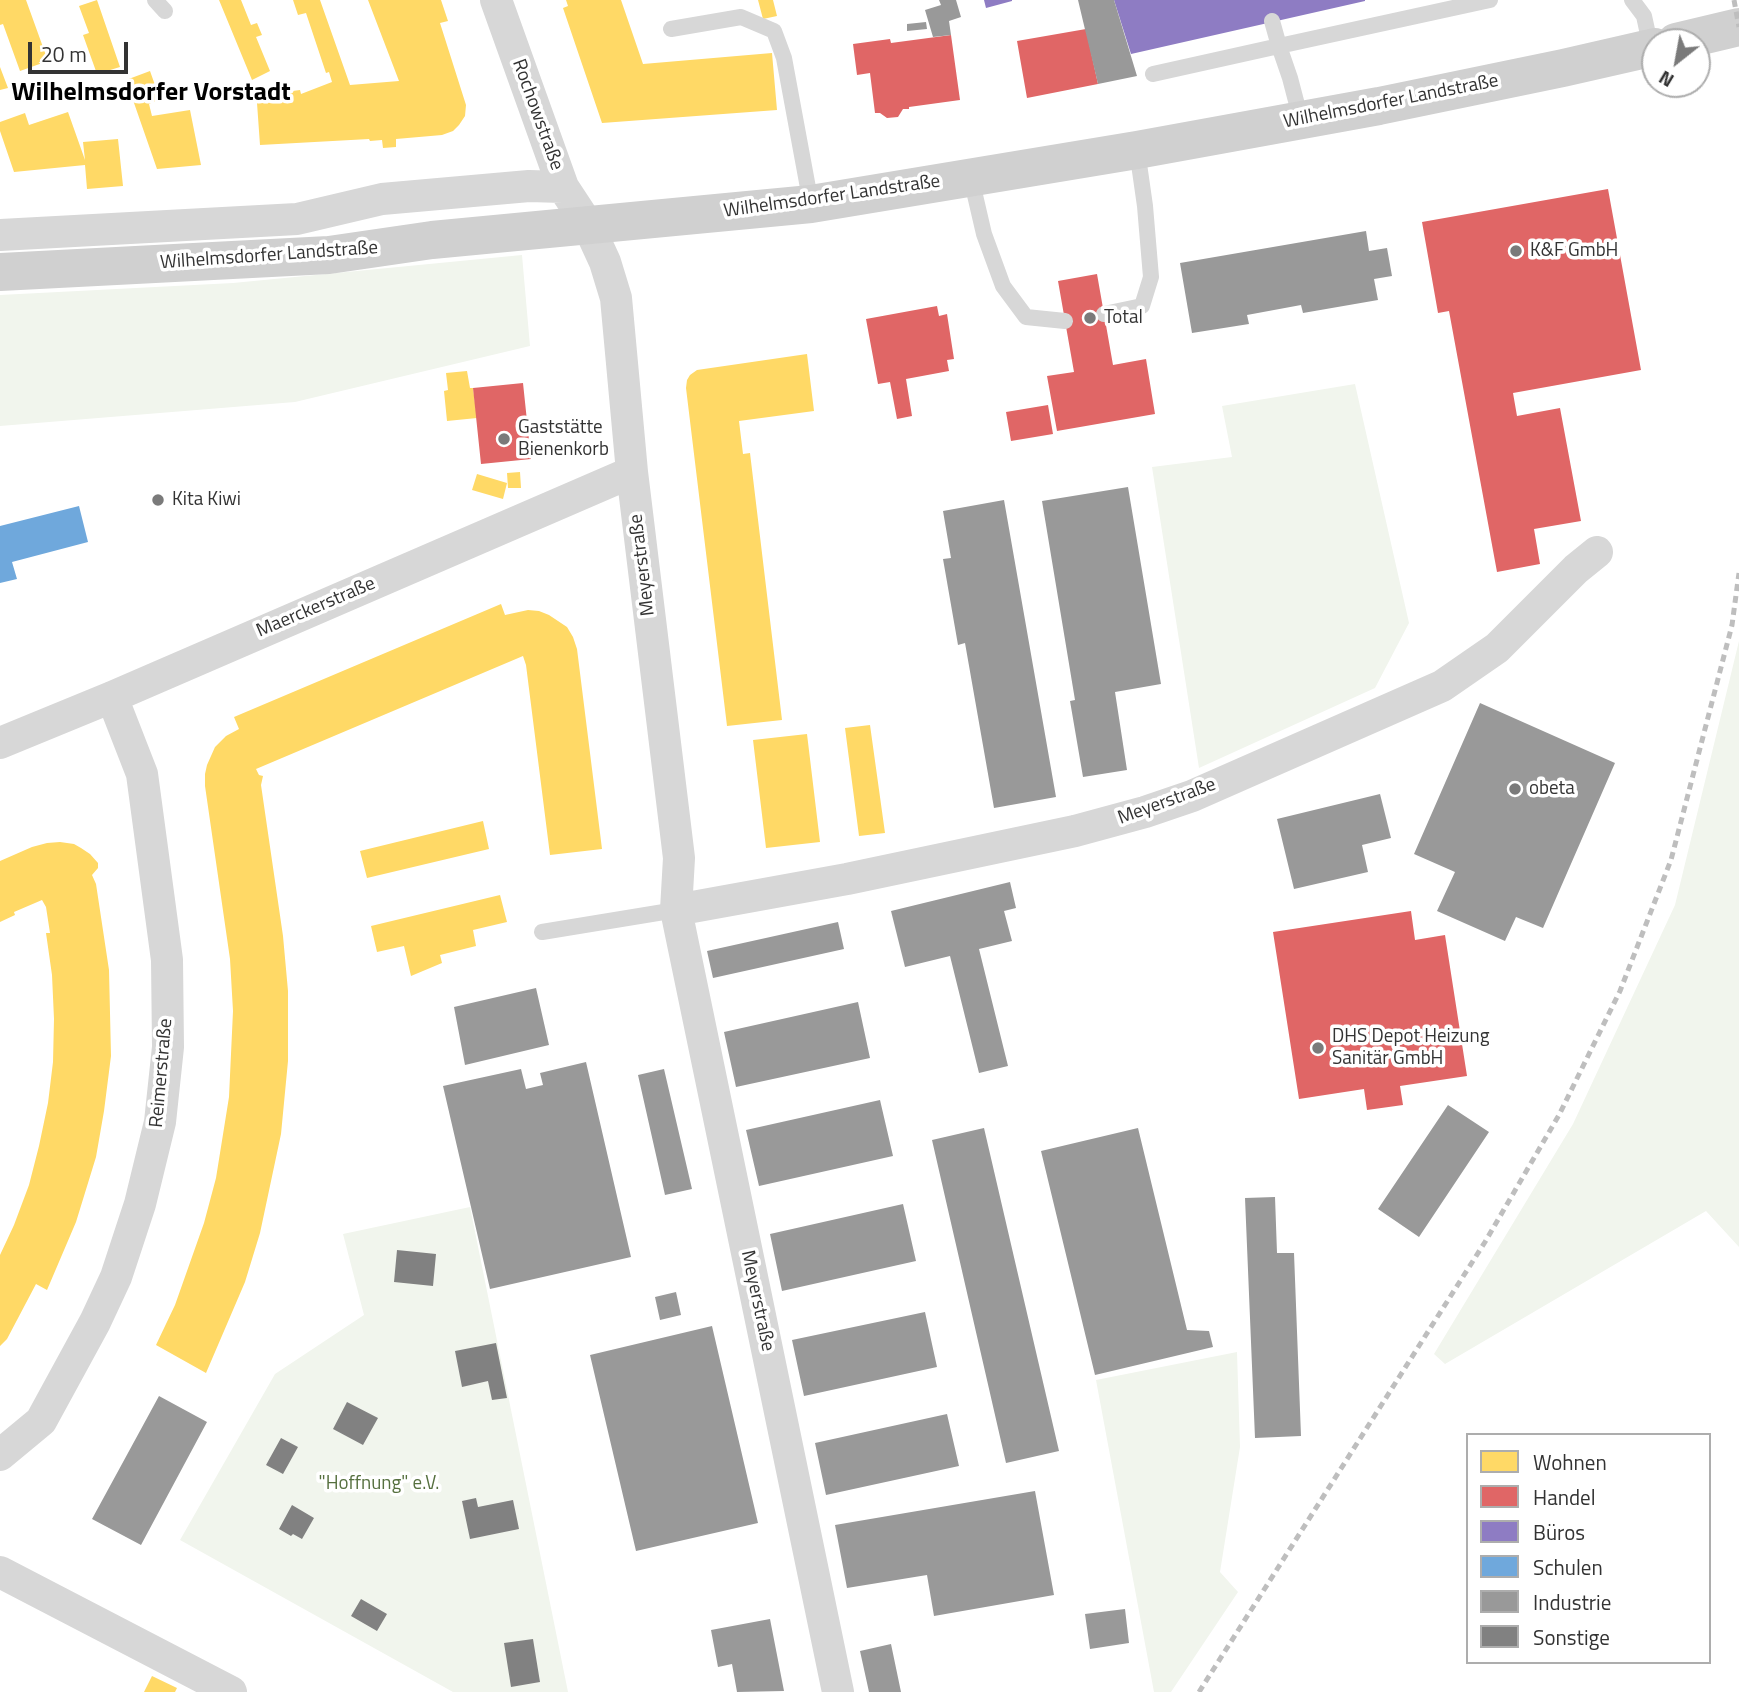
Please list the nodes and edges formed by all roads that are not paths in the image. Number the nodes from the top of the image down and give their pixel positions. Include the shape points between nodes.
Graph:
1 (496, 0) edge
2 (1490, 0) edge
3 (1632, 0) edge
4 (1272, 21) dead end
5 (1739, 27) edge
6 (1651, 28) edge
7 (671, 29) dead end
8 (1711, 34) edge
9 (1279, 46) junction
10 (1641, 50) edge
11 (1153, 74) dead end
12 (1301, 120) junction
13 (1137, 150) junction
14 (971, 178) junction
15 (563, 187) junction
16 (811, 204) junction
17 (588, 225) junction
18 (0, 235) edge
19 (0, 272) edge
20 (1104, 314) dead end
21 (1065, 321) dead end
22 (632, 472) junction
23 (1597, 552) dead end
24 (113, 697) junction
25 (0, 744) edge
26 (676, 909) junction
27 (542, 932) dead end
28 (0, 1455) edge
29 (0, 1572) edge
30 (231, 1692) edge
31 (838, 1692) edge

1 - 15 street, Rochowstraße
2 - 9 lane
3 - 6 lane
4 - 9 lane
5 - 8 main road, Wilhelmsdorfer Landstraße
7 - 16 lane via 741,17 774,31 784,58
9 - 11 lane
9 - 12 lane
10 - 12 main road, Wilhelmsdorfer Landstraße
12 - 13 main road, Wilhelmsdorfer Landstraße
13 - 14 main road, Wilhelmsdorfer Landstraße
13 - 20 lane via 1151,277 1142,306
14 - 16 main road, Wilhelmsdorfer Landstraße
14 - 21 lane via 1003,286 1026,317
15 - 17 street, Rochowstraße
15 - 18 street, Wilhelmsdorfer Landstraße via 382,199 297,219
16 - 17 main road, Wilhelmsdorfer Landstraße
17 - 19 main road, Wilhelmsdorfer Landstraße via 329,255
17 - 22 street, Meyerstraße via 616,298
22 - 24 street, Maerckerstraße
22 - 26 street, Meyerstraße via 679,858
23 - 26 street, Meyerstraße via 1497,648 1442,686 1192,796 1075,831
24 - 25 street, Maerckerstraße
24 - 28 street, Reimerstraße via 142,774 167,960 168,1047 160,1122 140,1204 116,1277 95,1322 41,1421
26 - 27 lane
26 - 31 street, Meyerstraße
29 - 30 street

